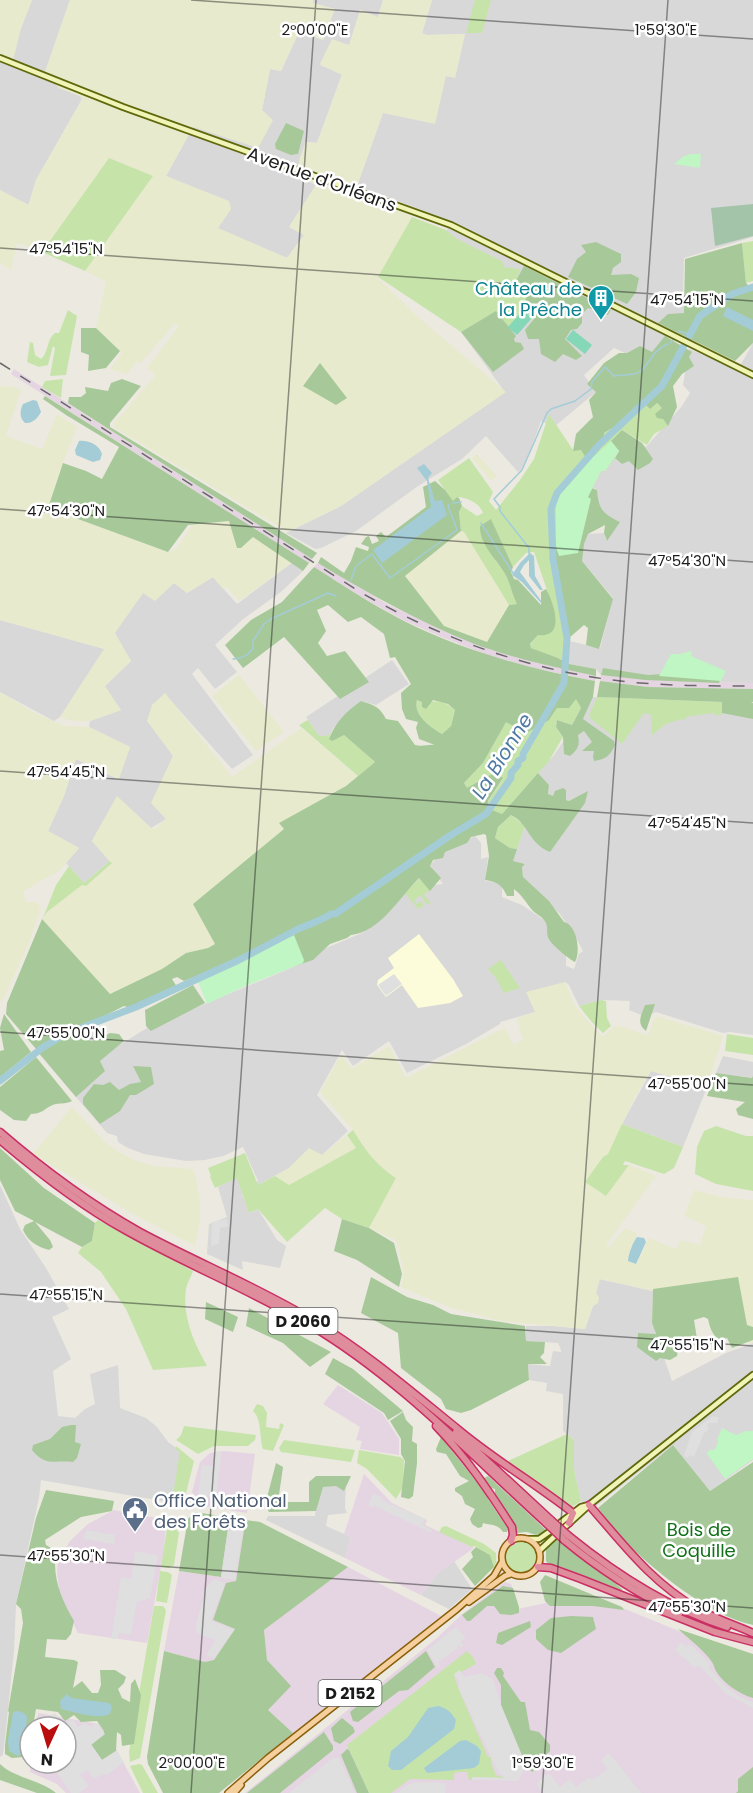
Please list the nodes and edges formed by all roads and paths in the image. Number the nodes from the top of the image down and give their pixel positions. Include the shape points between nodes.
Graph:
1 (0, 58) edge
2 (753, 375) edge
3 (0, 1132) edge
4 (0, 1140) edge
5 (24, 1157) junction
6 (31, 1162) junction
7 (753, 1375) edge
8 (402, 1383) junction
9 (409, 1398) junction
10 (589, 1505) junction
11 (573, 1513) junction
12 (548, 1521) junction
13 (564, 1525) joint
14 (549, 1532) dead end
15 (554, 1537) dead end
16 (567, 1538) junction
17 (527, 1539) junction
18 (511, 1540) junction
19 (539, 1551) junction
20 (502, 1562) junction
21 (538, 1567) junction
22 (511, 1574) junction
23 (457, 1609) junction
24 (753, 1634) edge
25 (753, 1641) edge
26 (252, 1772) junction
27 (228, 1793) edge
28 (234, 1793) edge

1 - 2 main road, Avenue d'Orléans via 123,107 451,225
3 - 5 highway, D 2060
4 - 5 highway, D 2060
5 - 6 highway, D 2060
6 - 8 highway, D 2060 via 123,1222 313,1320
6 - 9 highway, D 2060 via 84,1205 123,1229 311,1326 353,1353
7 - 10 main road
8 - 11 highway via 458,1430
8 - 12 highway, D 2060
9 - 12 highway, D 2060
9 - 18 highway via 486,1486 512,1527
10 - 11 main road
10 - 13 main road
10 - 24 highway via 634,1559 662,1585 712,1617
11 - 13 highway
12 - 16 highway, D 2060, bridge
14 - 17 main road via 539,1539
15 - 19 main road
16 - 24 highway, D 2060 via 659,1598 704,1619
16 - 25 highway, D 2060 via 609,1575 651,1600 705,1625
17 - 18 main road
17 - 19 main road
18 - 20 main road via 503,1550
19 - 21 main road
20 - 22 main road
20 - 23 main road, D 2152 via 494,1576
21 - 22 main road via 524,1576
21 - 25 highway via 581,1579 715,1632
22 - 23 main road, D 2152
23 - 26 main road, D 2152
26 - 27 main road, D 2152
26 - 28 main road, D 2152

